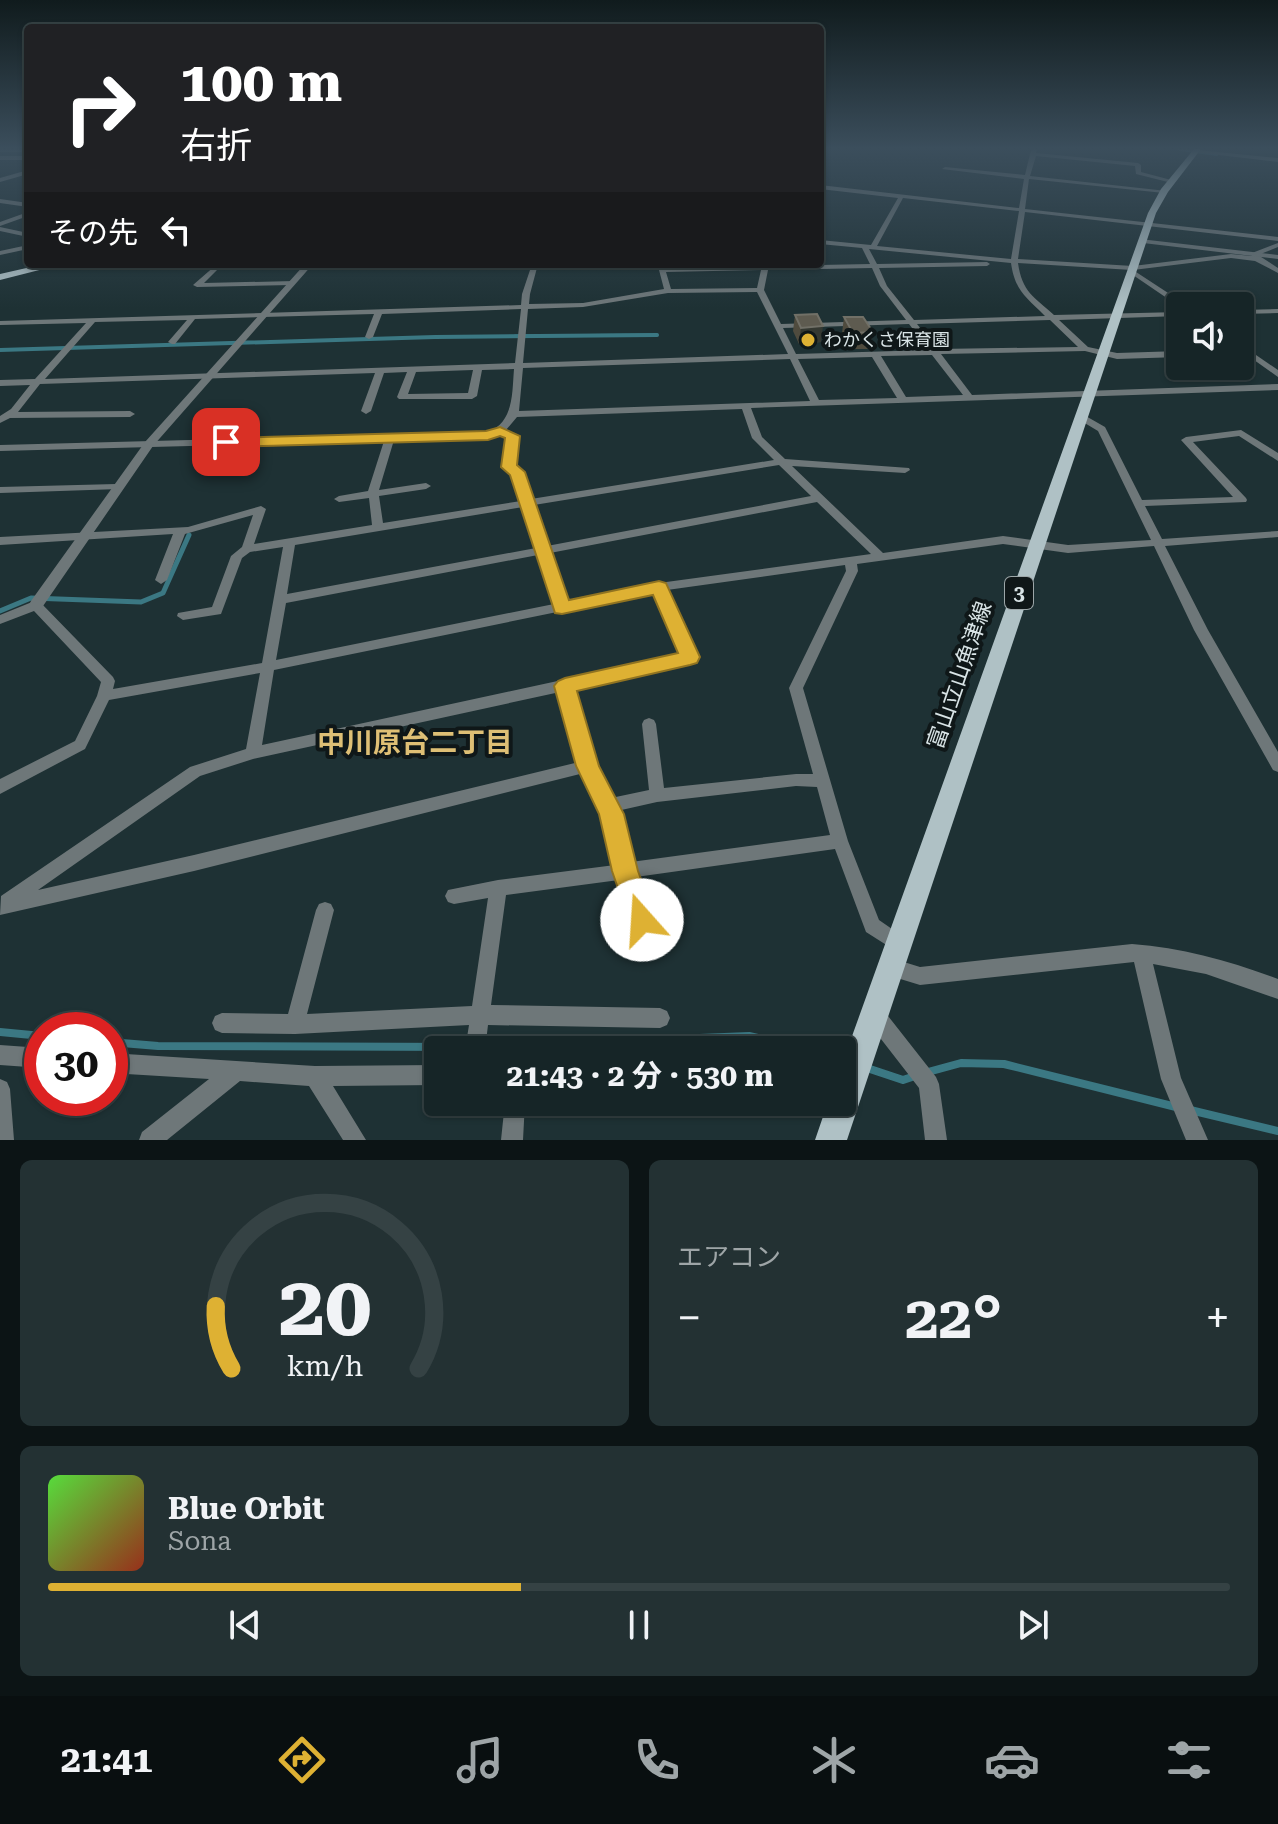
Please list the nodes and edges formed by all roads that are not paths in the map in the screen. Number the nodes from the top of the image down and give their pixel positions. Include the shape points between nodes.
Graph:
1 (898, 202) edge
2 (949, 202) edge
3 (1022, 202) edge
4 (1160, 202) edge
5 (1021, 210) junction
6 (24, 216) edge
7 (0, 227) edge
8 (1146, 233) junction
9 (24, 234) edge
10 (824, 242) edge
11 (1278, 242) edge
12 (864, 245) junction
13 (874, 246) junction
14 (24, 248) edge
15 (0, 253) edge
16 (1255, 256) junction
17 (1278, 257) edge
18 (1014, 261) junction
19 (824, 266) edge
20 (876, 266) junction
21 (40, 268) edge
22 (215, 268) edge
23 (305, 268) edge
24 (534, 268) edge
25 (692, 268) edge
26 (765, 268) edge
27 (1132, 270) junction
28 (1278, 271) edge
29 (0, 277) edge
30 (291, 283) junction
31 (760, 290) junction
32 (668, 291) junction
33 (1166, 294) edge
34 (524, 307) junction
35 (379, 311) junction
36 (1278, 311) edge
37 (1254, 312) edge
38 (263, 314) junction
39 (1166, 314) edge
40 (194, 316) junction
41 (1116, 316) junction
42 (1053, 317) junction
43 (94, 319) junction
44 (912, 322) junction
45 (0, 323) edge
46 (778, 326) junction
47 (369, 337) dead end
48 (172, 342) dead end
49 (1094, 350) junction
50 (935, 352) junction
51 (875, 354) junction
52 (1166, 354) edge
53 (793, 357) junction
54 (1254, 358) edge
55 (519, 366) junction
56 (478, 368) junction
57 (412, 370) junction
58 (380, 371) junction
59 (1278, 374) edge
60 (206, 377) junction
61 (37, 382) junction
62 (0, 383) edge
63 (1278, 387) edge
64 (1088, 394) junction
65 (970, 398) junction
66 (903, 400) junction
67 (816, 403) junction
68 (746, 406) junction
69 (366, 411) dead end
70 (130, 414) dead end
71 (514, 414) junction
72 (10, 415) junction
73 (1081, 417) junction
74 (0, 420) edge
75 (500, 431) junction
76 (390, 436) junction
77 (149, 444) junction
78 (0, 448) edge
79 (1278, 458) edge
80 (779, 462) junction
81 (905, 470) dead end
82 (426, 486) dead end
83 (116, 487) junction
84 (0, 490) edge
85 (373, 494) junction
86 (819, 498) junction
87 (339, 499) dead end
88 (528, 503) junction
89 (1138, 503) junction
90 (378, 527) junction
91 (180, 531) junction
92 (1278, 534) edge
93 (84, 537) junction
94 (0, 541) edge
95 (290, 542) junction
96 (1156, 542) junction
97 (1035, 546) junction
98 (247, 549) junction
99 (543, 550) junction
100 (881, 557) junction
101 (850, 561) junction
102 (161, 580) dead end
103 (659, 587) junction
104 (279, 600) junction
105 (36, 605) junction
106 (562, 608) junction
107 (183, 616) dead end
108 (0, 620) edge
109 (266, 667) junction
110 (565, 686) junction
111 (104, 696) junction
112 (649, 724) dead end
113 (253, 753) junction
114 (588, 766) junction
115 (1278, 766) edge
116 (823, 781) junction
117 (0, 787) edge
118 (657, 795) junction
119 (607, 806) junction
120 (840, 841) junction
121 (625, 871) junction
122 (498, 888) junction
123 (454, 896) dead end
124 (1, 907) edge
125 (325, 910) dead end
126 (899, 944) junction
127 (650, 945) dead end
128 (1141, 954) junction
129 (891, 967) junction
130 (1278, 989) edge
131 (874, 1014) junction
132 (660, 1018) dead end
133 (478, 1022) junction
134 (222, 1023) dead end
135 (295, 1024) junction
136 (476, 1036) edge
137 (0, 1055) edge
138 (24, 1057) edge
139 (856, 1061) edge
140 (128, 1064) edge
141 (235, 1072) junction
142 (424, 1075) edge
143 (315, 1076) junction
144 (0, 1089) edge
145 (514, 1116) edge
146 (838, 1116) edge
147 (1195, 1134) edge
148 (3, 1140) edge
149 (150, 1140) edge
150 (355, 1140) edge
151 (512, 1140) edge
152 (831, 1140) edge
153 (936, 1140) edge

1 - 13 street
2 - 5 street
3 - 5 street
4 - 8 main road, 富山立山魚津線 / 3
5 - 8 street
5 - 18 street
6 - 7 street
7 - 9 street
8 - 11 street
8 - 16 street
8 - 27 main road, 富山立山魚津線 / 3
10 - 12 street
11 - 16 street
12 - 13 street
12 - 20 street
13 - 18 street
14 - 15 street
16 - 17 street
16 - 27 street
16 - 28 street
18 - 20 street
18 - 27 street
18 - 42 street via 1017,281
19 - 20 street
20 - 44 street via 884,286
21 - 29 main road
22 - 30 street via 197,285
23 - 30 street
24 - 34 street
25 - 32 street via 662,270
26 - 31 street
27 - 33 street
27 - 41 main road, 富山立山魚津線 / 3
30 - 38 street
31 - 32 street
31 - 46 street
32 - 34 street via 583,305
34 - 35 street
34 - 55 street
35 - 38 street
35 - 47 street
36 - 37 street
38 - 40 street
38 - 60 street
39 - 41 street
40 - 43 street
40 - 48 street
41 - 42 street
41 - 49 main road, 富山立山魚津線 / 3
42 - 44 street
42 - 49 street
43 - 45 street
43 - 61 street
44 - 46 street
44 - 50 street
46 - 53 street
49 - 50 street
49 - 52 street via 1117,356
49 - 64 main road, 富山立山魚津線 / 3
50 - 51 street
50 - 65 street
51 - 53 street
51 - 66 street
53 - 55 street
53 - 67 street
54 - 59 street
55 - 56 street
55 - 71 street
56 - 57 street
56 - 57 street via 472,396 402,397
57 - 58 street
58 - 60 street
58 - 69 street
60 - 61 street
60 - 77 street
61 - 62 street
61 - 72 street
63 - 64 street
64 - 65 street
64 - 73 main road, 富山立山魚津線 / 3
65 - 66 street
66 - 67 street
67 - 68 street
68 - 71 street
68 - 80 street via 757,438
70 - 72 street
71 - 75 street
72 - 74 street
73 - 89 street via 1102,429
73 - 97 main road, 富山立山魚津線 / 3
75 - 76 street
75 - 88 street via 512,436 509,467 517,472
76 - 77 street
76 - 85 street
77 - 78 street
77 - 83 street
79 - 89 street via 1241,433 1186,440 1242,500
80 - 81 street
80 - 86 street
80 - 88 street
82 - 85 street
83 - 84 street
83 - 93 street
85 - 87 street
85 - 90 street
86 - 99 street
86 - 100 street
88 - 90 street
88 - 99 street
89 - 96 street
90 - 95 street
91 - 93 street
91 - 98 street via 261,509
91 - 102 street
92 - 96 street
93 - 94 street
93 - 105 street
95 - 98 street
95 - 104 street
96 - 97 street via 1068,549
96 - 115 street
97 - 100 street via 1003,540
97 - 126 main road, 富山立山魚津線 / 3
98 - 107 street via 237,556 217,611
99 - 104 street
99 - 106 street
100 - 101 street
101 - 103 street
101 - 116 street via 852,571 796,688
103 - 106 street
103 - 110 street via 690,657
104 - 109 street
105 - 108 street
105 - 111 street via 108,681
106 - 109 street
109 - 111 street
109 - 113 street
110 - 113 street
110 - 114 street
111 - 117 street via 80,745
112 - 118 street
113 - 124 street via 195,771
114 - 119 street
114 - 124 street
116 - 118 street
116 - 120 street
118 - 119 street
119 - 121 street
120 - 121 street
120 - 126 street via 872,926
121 - 122 street
121 - 127 street
122 - 123 street
122 - 133 street
125 - 135 street
126 - 129 main road, 富山立山魚津線 / 3
128 - 129 street via 920,976
128 - 130 street via 1225,967
128 - 147 street via 1174,1088
129 - 131 main road, 富山立山魚津線 / 3
131 - 139 main road, 富山立山魚津線 / 3
131 - 153 street via 929,1084
132 - 133 street
133 - 135 street
133 - 136 street
134 - 135 street
137 - 138 street
140 - 141 street
141 - 143 street
141 - 149 street
142 - 143 street
143 - 150 street
144 - 148 street
145 - 151 street
146 - 152 main road, 富山立山魚津線 / 3

